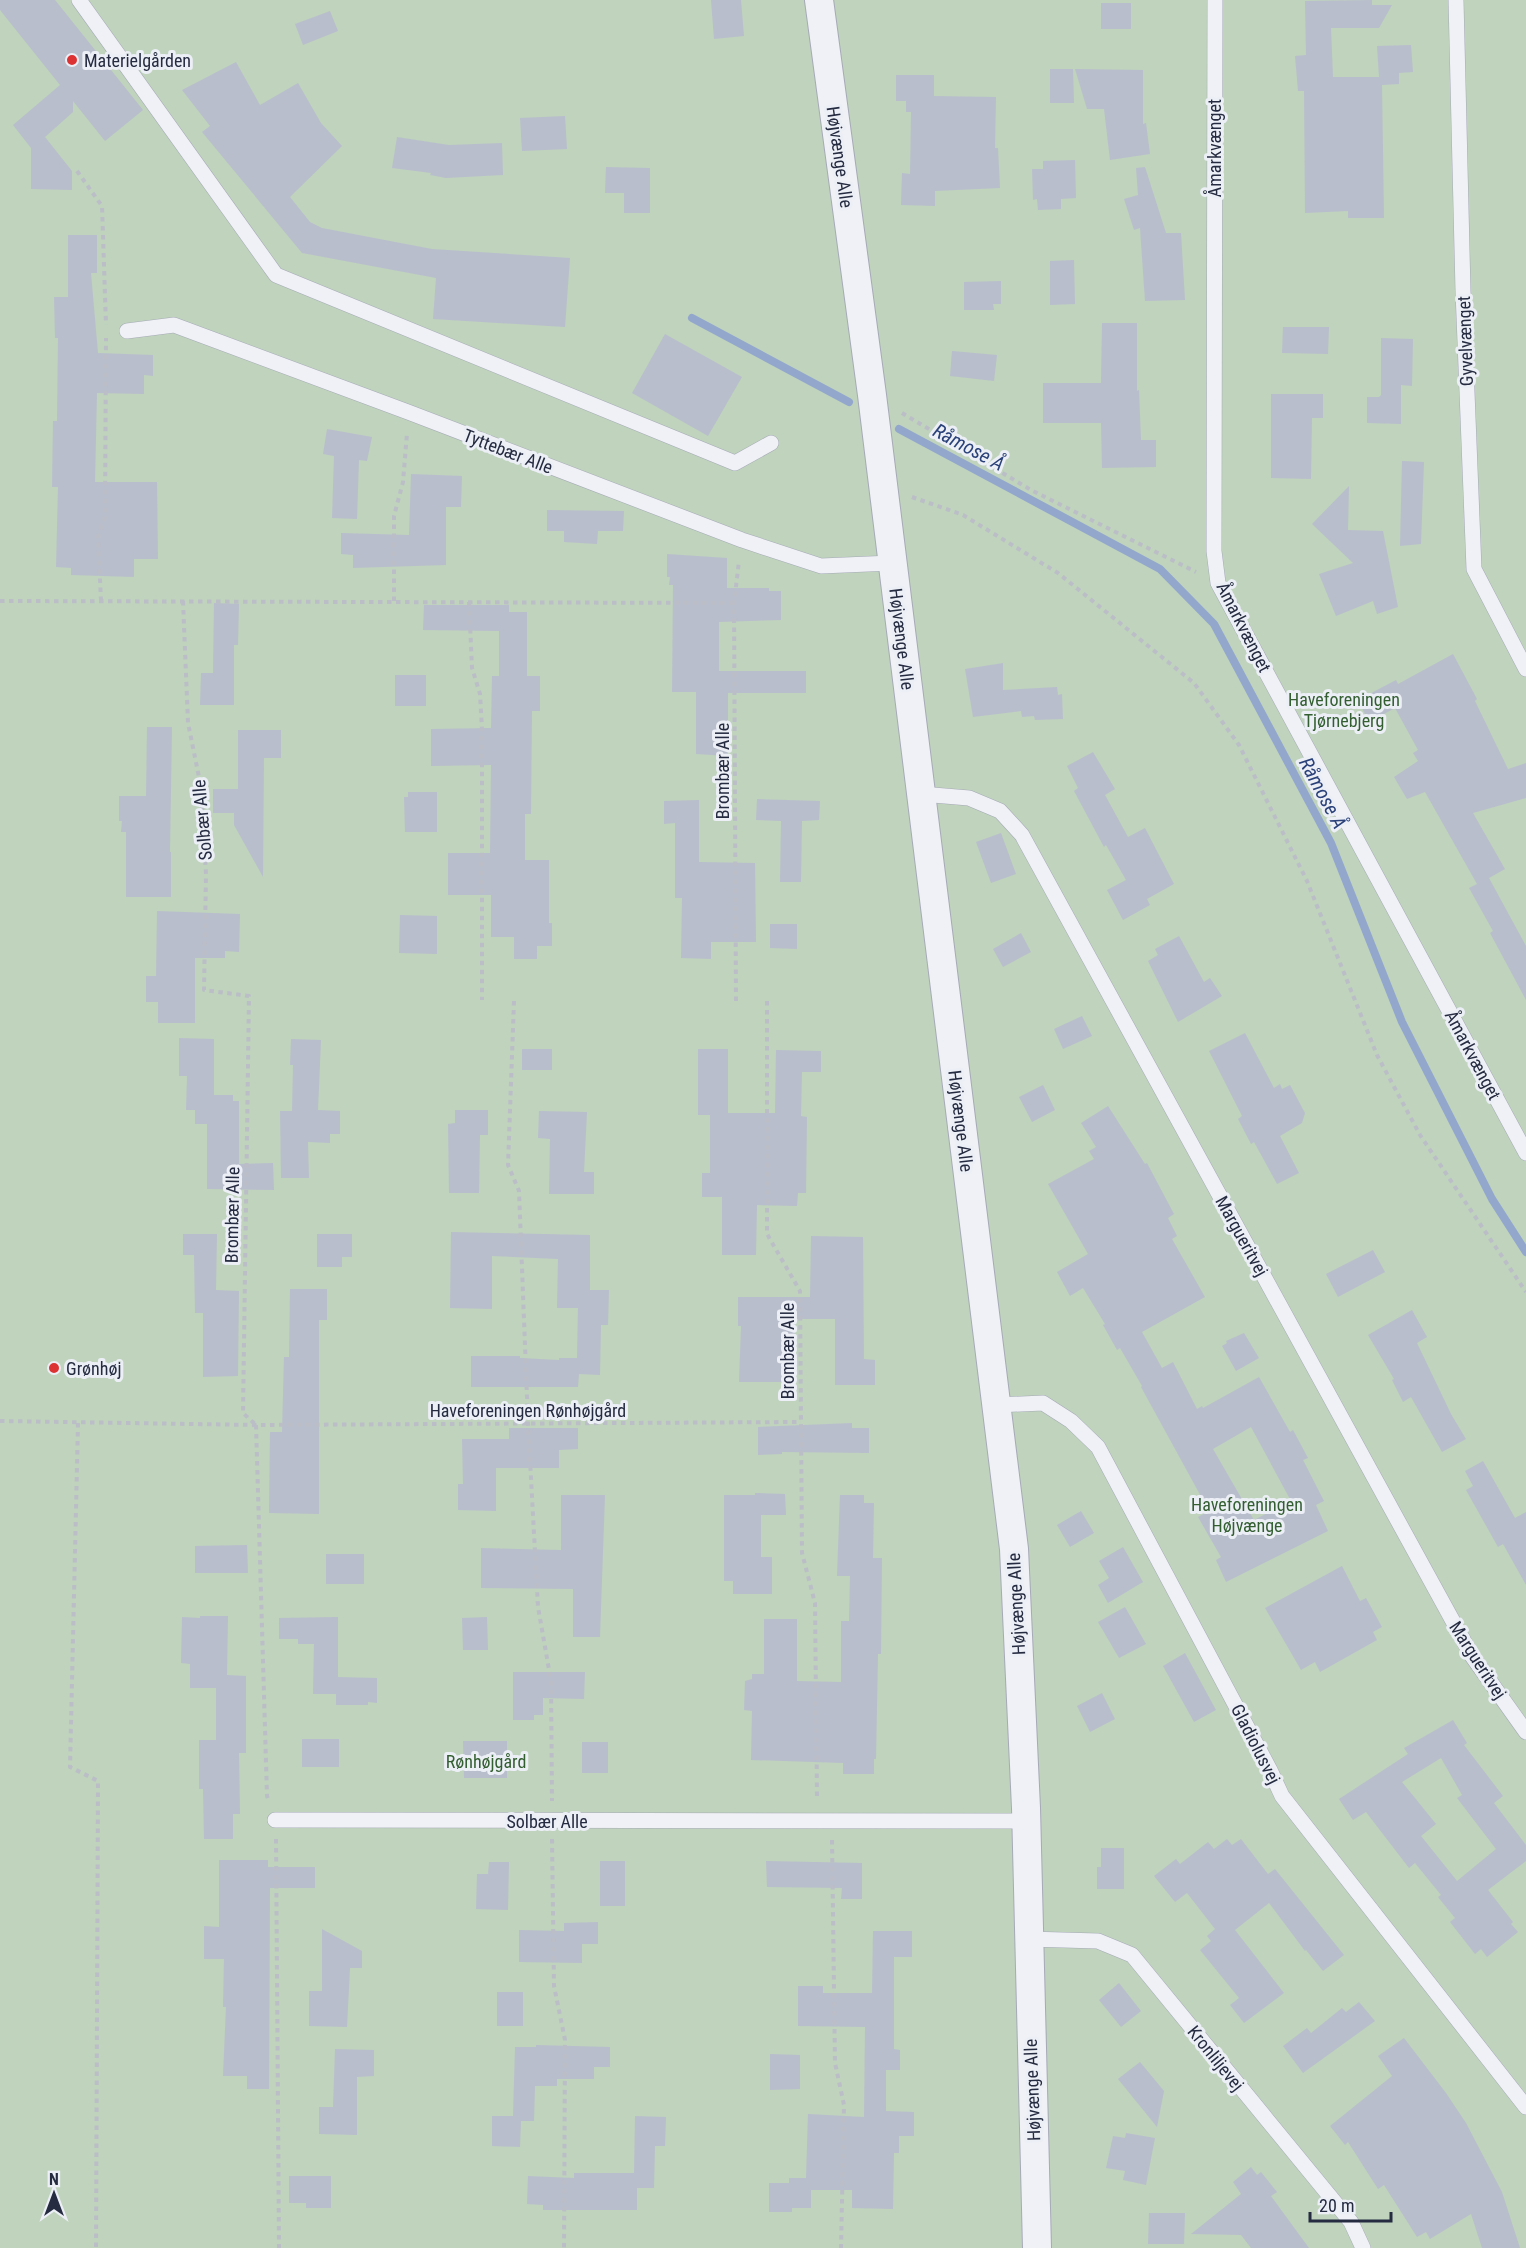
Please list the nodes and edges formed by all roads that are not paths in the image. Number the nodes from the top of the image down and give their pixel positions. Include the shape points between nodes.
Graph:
1 (79, 0) edge
2 (819, 0) edge
3 (1215, 0) edge
4 (1456, 0) edge
5 (127, 331) dead end
6 (771, 442) dead end
7 (892, 563) junction
8 (1526, 669) edge
9 (921, 794) junction
10 (1526, 1153) edge
11 (996, 1405) junction
12 (1526, 1732) edge
13 (275, 1821) dead end
14 (1026, 1821) junction
15 (1028, 1939) junction
16 (1526, 2107) edge
17 (1037, 2248) edge
18 (1363, 2248) edge

1 - 6 lane via 276,275 735,463
2 - 7 street, Højvænge Alle
3 - 10 lane, Åmarkvænget via 1214,551 1218,583
4 - 8 lane, Gyvelvænget via 1474,569
5 - 7 lane, Tyttebær Alle via 174,325 741,540 821,566
7 - 9 street, Højvænge Alle
9 - 11 street, Højvænge Alle
9 - 12 lane, Margueritvej via 969,798 1000,811 1022,835 1472,1656
11 - 14 street, Højvænge Alle via 1014,1549
11 - 16 lane, Gladiolusvej via 1043,1403 1071,1421 1098,1448 1282,1797
13 - 14 lane, Solbær Alle
14 - 15 street, Højvænge Alle
15 - 17 street, Højvænge Alle
15 - 18 lane, Kronliljevej via 1098,1941 1132,1955 1351,2222

